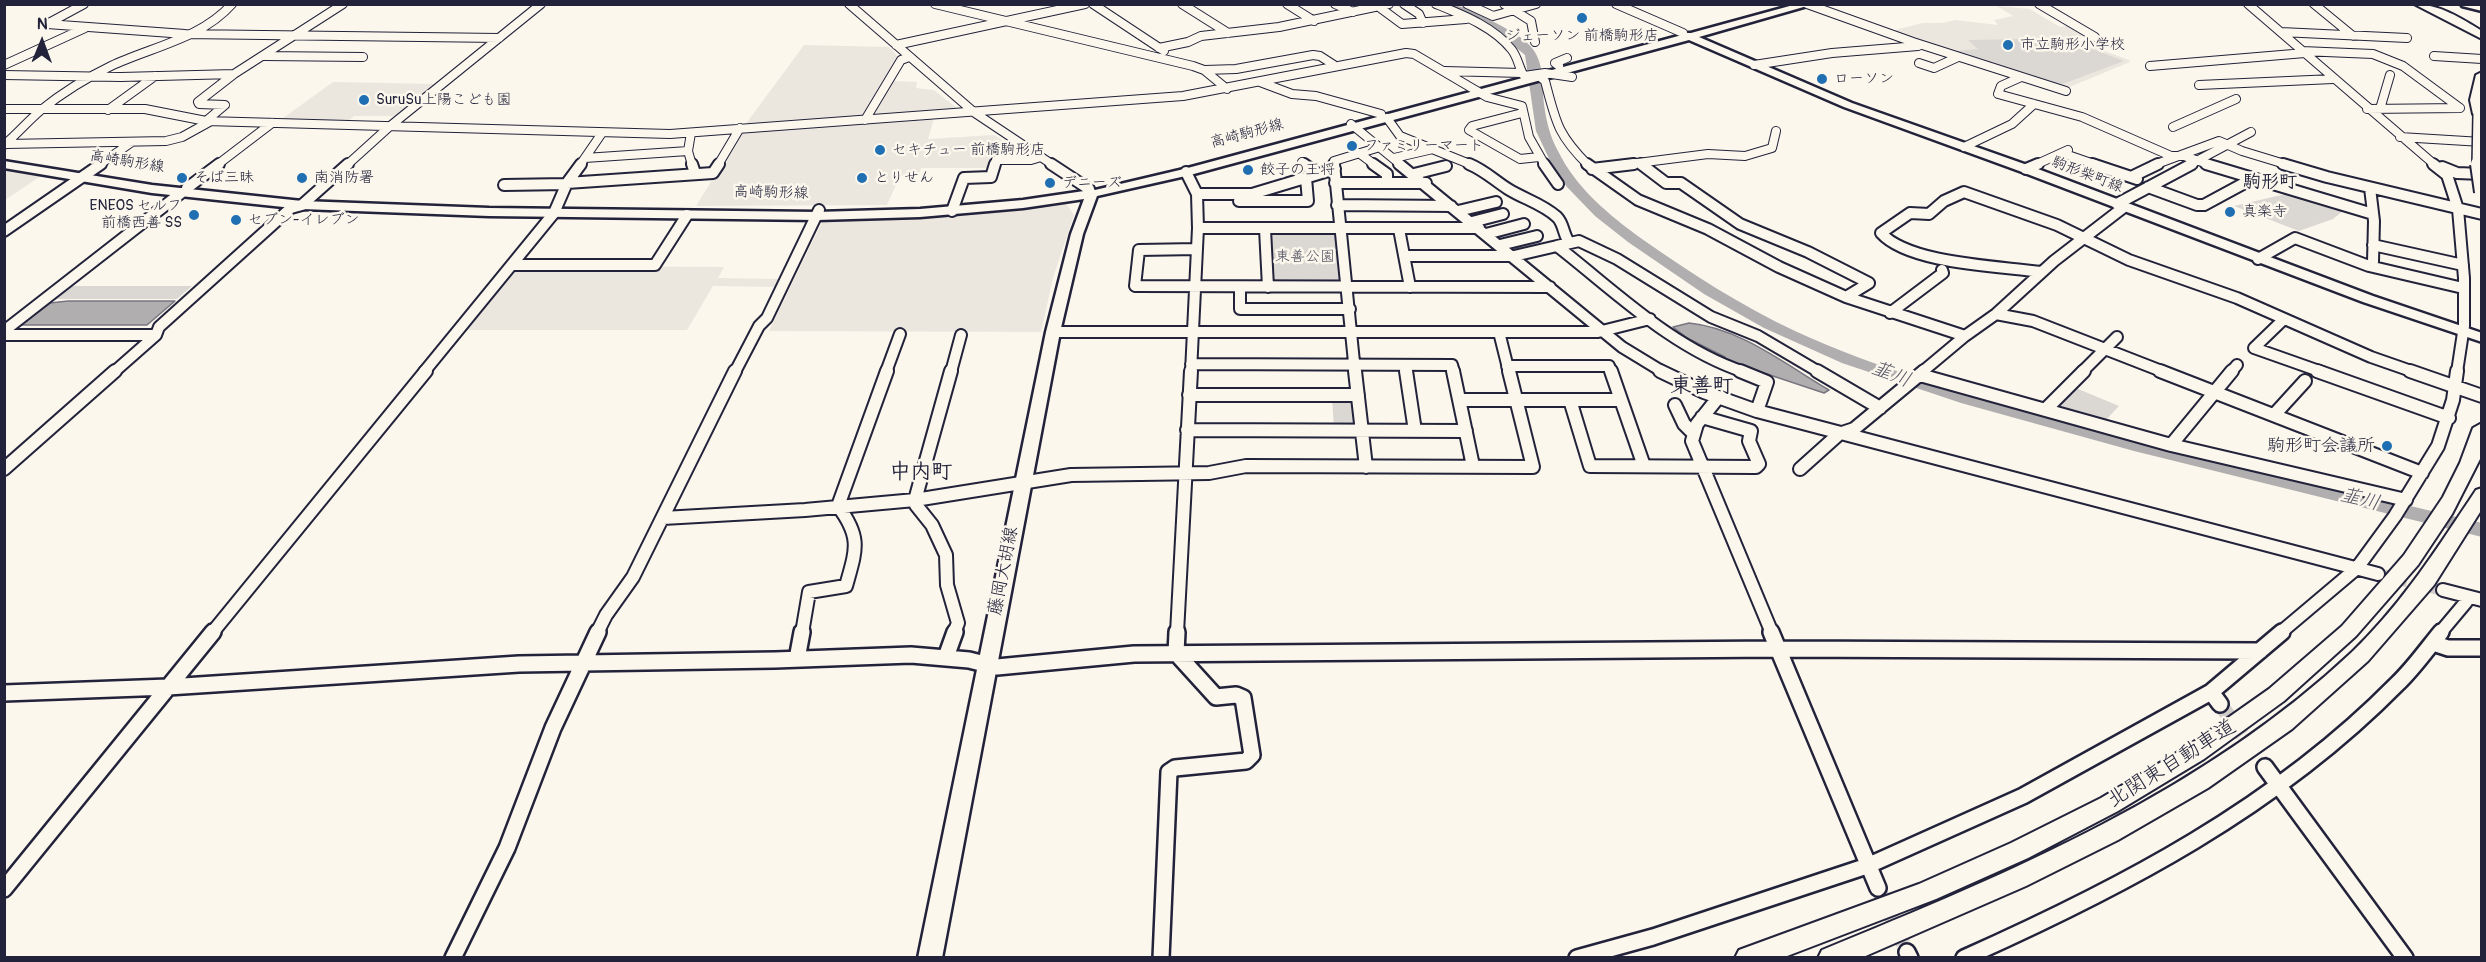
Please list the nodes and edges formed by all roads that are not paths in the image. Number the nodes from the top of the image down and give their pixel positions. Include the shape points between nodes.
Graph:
1 (84, 4) edge
2 (232, 4) edge
3 (343, 4) edge
4 (541, 4) edge
5 (849, 4) edge
6 (935, 4) edge
7 (977, 4) edge
8 (1085, 4) edge
9 (1093, 4) edge
10 (1182, 4) edge
11 (1287, 4) edge
12 (1335, 4) edge
13 (1389, 4) edge
14 (1404, 4) edge
15 (1436, 4) edge
16 (1467, 4) edge
17 (1504, 4) edge
18 (1536, 4) edge
19 (1616, 4) edge
20 (1791, 4) edge
21 (2039, 4) edge
22 (2248, 4) edge
23 (2314, 4) edge
24 (2419, 4) edge
25 (2425, 4) edge
26 (2464, 4) edge
27 (1809, 5) edge
28 (2480, 6) edge
29 (1379, 7) junction
30 (1517, 11) junction
31 (1353, 12) junction
32 (991, 17) junction
33 (2481, 18) edge
34 (1467, 19) junction
35 (1007, 21) junction
36 (1314, 21) junction
37 (1424, 22) junction
38 (88, 27) junction
39 (2281, 32) junction
40 (192, 33) junction
41 (1228, 33) junction
42 (296, 35) junction
43 (1687, 35) junction
44 (2352, 35) junction
45 (2481, 36) edge
46 (2095, 37) dead end
47 (499, 38) junction
48 (2407, 38) dead end
49 (1535, 42) dead end
50 (896, 45) junction
51 (1922, 45) junction
52 (1159, 48) junction
53 (2304, 52) junction
54 (4, 54) edge
55 (28, 54) junction
56 (2373, 54) junction
57 (263, 56) junction
58 (2434, 56) dead end
59 (363, 57) dead end
60 (909, 57) junction
61 (1958, 57) junction
62 (2481, 58) edge
63 (1178, 62) junction
64 (1919, 63) dead end
65 (4, 65) edge
66 (1334, 65) junction
67 (1754, 65) junction
68 (2150, 66) dead end
69 (1205, 70) junction
70 (1444, 71) junction
71 (1538, 73) junction
72 (234, 74) junction
73 (4, 75) edge
74 (156, 75) junction
75 (2390, 75) dead end
76 (2481, 75) edge
77 (92, 77) junction
78 (1572, 77) dead end
79 (2021, 77) junction
80 (2333, 79) junction
81 (1260, 82) junction
82 (2199, 85) dead end
83 (1224, 90) junction
84 (1477, 91) junction
85 (2066, 91) dead end
86 (2236, 99) dead end
87 (2034, 104) junction
88 (4, 109) edge
89 (42, 109) junction
90 (2367, 109) junction
91 (2380, 109) junction
92 (2480, 109) edge
93 (108, 110) junction
94 (975, 113) junction
95 (1522, 113) junction
96 (1384, 116) junction
97 (865, 120) junction
98 (209, 121) junction
99 (272, 123) junction
100 (1353, 125) junction
101 (389, 127) junction
102 (2173, 127) dead end
103 (740, 129) junction
104 (1776, 131) dead end
105 (2251, 132) dead end
106 (602, 133) junction
107 (691, 133) junction
108 (2400, 137) junction
109 (132, 142) junction
110 (2481, 142) edge
111 (5, 144) edge
112 (2230, 145) junction
113 (1380, 147) junction
114 (1964, 147) junction
115 (2071, 148) dead end
116 (1433, 149) junction
117 (688, 151) junction
118 (1359, 153) junction
119 (2062, 153) junction
120 (2178, 156) junction
121 (1041, 157) junction
122 (1539, 157) junction
123 (4, 158) edge
124 (585, 158) junction
125 (1394, 158) junction
126 (2198, 161) junction
127 (1302, 162) dead end
128 (1640, 163) junction
129 (4, 164) edge
130 (2431, 164) junction
131 (1446, 166) dead end
132 (1335, 169) junction
133 (2026, 169) junction
134 (1592, 170) junction
135 (1186, 172) junction
136 (695, 173) junction
137 (1318, 174) junction
138 (1414, 174) junction
139 (2481, 174) edge
140 (84, 175) junction
141 (2131, 177) junction
142 (1306, 178) junction
143 (2252, 179) junction
144 (567, 183) junction
145 (1335, 183) junction
146 (1387, 183) junction
147 (1426, 183) junction
148 (1558, 184) dead end
149 (504, 185) dead end
150 (2150, 186) junction
151 (2370, 188) junction
152 (184, 191) junction
153 (1090, 191) junction
154 (2481, 192) edge
155 (1197, 194) junction
156 (1238, 194) junction
157 (305, 202) junction
158 (1496, 202) dead end
159 (1337, 205) junction
160 (2120, 205) junction
161 (1455, 208) junction
162 (952, 209) junction
163 (2458, 209) junction
164 (555, 211) junction
165 (818, 213) junction
166 (1503, 214) dead end
167 (2373, 214) junction
168 (2481, 214) edge
169 (687, 215) junction
170 (1524, 224) dead end
171 (1198, 228) junction
172 (1479, 228) junction
173 (1265, 229) junction
174 (1339, 229) junction
175 (1399, 229) junction
176 (4, 231) edge
177 (1537, 236) dead end
178 (2083, 238) junction
179 (1569, 242) junction
180 (1500, 245) junction
181 (2373, 245) junction
182 (1557, 246) junction
183 (1197, 249) junction
184 (1404, 256) junction
185 (1514, 256) junction
186 (2258, 259) junction
187 (513, 265) junction
188 (2463, 265) junction
189 (2369, 266) junction
190 (1942, 270) dead end
191 (2041, 272) junction
192 (1195, 286) junction
193 (1240, 287) junction
194 (1268, 287) junction
195 (1347, 287) junction
196 (1410, 287) junction
197 (1550, 287) junction
198 (2463, 288) junction
199 (1846, 297) junction
200 (1350, 309) junction
201 (1890, 313) junction
202 (1996, 314) junction
203 (1650, 319) junction
204 (2284, 319) junction
205 (2463, 331) junction
206 (1053, 332) junction
207 (1193, 332) junction
208 (1352, 332) junction
209 (1499, 332) junction
210 (1603, 332) junction
211 (4, 333) edge
212 (900, 334) dead end
213 (156, 335) junction
214 (961, 335) dead end
215 (1965, 336) junction
216 (2117, 337) dead end
217 (2481, 338) edge
218 (2104, 349) junction
219 (1191, 364) junction
220 (1356, 365) junction
221 (1405, 365) junction
222 (2237, 365) dead end
223 (1507, 366) junction
224 (1919, 376) junction
225 (2305, 381) dead end
226 (2456, 386) junction
227 (2213, 392) junction
228 (1189, 395) junction
229 (1358, 395) junction
230 (2481, 396) edge
231 (1717, 399) junction
232 (1460, 400) junction
233 (1516, 400) junction
234 (1570, 400) junction
235 (1620, 400) junction
236 (1675, 405) dead end
237 (1880, 408) junction
238 (2044, 410) junction
239 (1757, 411) junction
240 (2274, 415) junction
241 (1702, 417) junction
242 (2449, 418) junction
243 (2481, 428) edge
244 (1187, 430) junction
245 (1362, 431) junction
246 (1415, 431) junction
247 (1466, 431) junction
248 (1692, 432) junction
249 (1839, 434) junction
250 (2171, 445) junction
251 (1473, 466) junction
252 (1644, 466) junction
253 (1702, 466) junction
254 (1366, 467) junction
255 (4, 469) edge
256 (1800, 469) dead end
257 (1184, 473) junction
258 (2422, 473) junction
259 (1022, 482) junction
260 (2481, 494) edge
261 (915, 500) junction
262 (2405, 501) junction
263 (838, 507) junction
264 (663, 518) junction
265 (2357, 568) junction
266 (2378, 574) tunnel mouth
267 (2443, 590) tunnel mouth
268 (2465, 596) junction
269 (2481, 600) edge
270 (2433, 643) junction
271 (2481, 648) edge
272 (1778, 650) junction
273 (2260, 651) junction
274 (1176, 653) junction
275 (946, 657) junction
276 (798, 659) junction
277 (986, 663) junction
278 (582, 664) junction
279 (168, 687) junction
280 (4, 693) edge
281 (2265, 767) tunnel mouth
282 (2278, 784) junction
283 (1868, 866) junction
284 (1878, 888) tunnel mouth
285 (4, 889) edge
286 (453, 957) edge
287 (930, 957) edge
288 (1161, 957) edge
289 (1577, 957) edge
290 (1748, 957) edge
291 (1832, 957) edge
292 (1964, 957) edge
293 (2405, 957) edge

1 - 38 street via 47,24
2 - 40 street
3 - 42 street
4 - 47 street
5 - 50 street
6 - 32 street
7 - 32 street
8 - 35 street
9 - 52 street
10 - 41 street
11 - 36 street
12 - 31 street
13 - 29 street
14 - 37 street
15 - 34 street
16 - 30 street via 1493,16
17 - 30 street
18 - 30 street
19 - 43 street
20 - 43 main road
21 - 46 street
22 - 39 street
23 - 44 street
24 - 45 highway
25 - 33 highway
26 - 28 main road
27 - 43 main road
27 - 51 street
29 - 31 street
29 - 37 street via 1402,24
30 - 49 street via 1531,21
31 - 36 street
32 - 35 street
34 - 37 street
34 - 71 street via 1506,43 1520,62
35 - 50 street
35 - 63 street
36 - 41 street
38 - 40 street
38 - 55 street
39 - 44 street
39 - 53 street
40 - 42 street
40 - 77 street
41 - 52 street
42 - 47 street
42 - 57 street
43 - 67 main road, 駒形柴町線
43 - 71 main road, 高崎駒形線
44 - 48 street
44 - 56 street
47 - 101 street
50 - 60 street
51 - 61 street
51 - 67 street via 1832,52
52 - 63 street
53 - 56 street
53 - 68 street
53 - 80 street
54 - 55 street
55 - 65 street
56 - 91 street via 2403,66 2460,108
57 - 59 street
57 - 72 street
58 - 62 street
60 - 94 street
60 - 97 street via 902,60
61 - 64 street via 1935,68
61 - 79 street
63 - 69 street
63 - 83 street via 1199,71
66 - 69 street via 1313,55 1236,69
66 - 70 street via 1406,53
66 - 81 street
67 - 114 main road, 駒形柴町線 via 1848,105
69 - 83 street
70 - 71 street
70 - 84 street
71 - 78 street
71 - 84 main road, 高崎駒形線
71 - 134 street via 1545,81 1559,132
72 - 74 street
72 - 98 street via 198,102 225,105
73 - 77 street
74 - 77 street
74 - 93 street
75 - 91 street
76 - 92 highway via 2476,100
77 - 89 street
79 - 85 street
79 - 87 street via 2001,86 1998,94
80 - 82 street
80 - 90 street
81 - 83 street
81 - 96 street via 1292,94 1316,96
83 - 94 street
84 - 95 street via 1522,106
84 - 96 main road, 高崎駒形線
86 - 102 street
87 - 114 street via 2020,119
87 - 120 street via 2082,117
88 - 89 street
89 - 93 street
89 - 111 street
90 - 91 street
90 - 108 street
92 - 154 highway, bridge via 2477,146
93 - 98 street via 154,110
94 - 97 street
94 - 121 street
95 - 122 street
95 - 122 street via 1469,130 1520,159
96 - 100 main road, 高崎駒形線
96 - 116 street via 1400,136
97 - 103 street
98 - 99 street
98 - 109 street via 175,139
99 - 101 street
99 - 152 street
100 - 113 street
100 - 135 main road, 高崎駒形線
100 - 153 main road, 高崎駒形線
101 - 106 street
101 - 157 street
103 - 107 street
103 - 136 street via 713,172
104 - 128 street via 1772,148 1752,155 1708,154
105 - 112 street
106 - 107 street
106 - 124 street
107 - 117 street
108 - 110 street
108 - 130 street
109 - 111 street
109 - 140 street
112 - 120 street via 2219,141
112 - 126 street
112 - 151 street
113 - 118 street
113 - 125 street
114 - 133 main road, 駒形柴町線
115 - 119 street
116 - 125 street
116 - 179 street via 1482,169 1557,217
117 - 124 street
117 - 136 street
118 - 132 street via 1334,161
118 - 146 street via 1387,174
119 - 133 street
119 - 141 street
120 - 126 street
120 - 141 street
121 - 153 street
121 - 162 street via 996,160 991,177 964,178
122 - 148 street
123 - 140 main road, 高崎駒形線
124 - 144 street
125 - 138 street
126 - 143 street
126 - 150 street
127 - 137 street
128 - 134 street
128 - 199 street via 1667,184 1682,183 1740,224 1869,283
129 - 140 main road, 高崎駒形線
130 - 139 street via 2457,173
130 - 163 street via 2449,178
131 - 138 street
132 - 137 street
132 - 145 street
133 - 160 main road, 駒形柴町線
134 - 199 street via 1643,203 1708,229
135 - 153 main road, 高崎駒形線
135 - 155 street
136 - 144 street
137 - 142 street
138 - 147 street
140 - 152 main road, 高崎駒形線
140 - 176 street
141 - 150 street
142 - 156 street via 1252,194
142 - 156 street via 1308,201 1239,202
143 - 150 street via 2204,205
143 - 167 street
144 - 149 street
144 - 164 street
145 - 146 street
145 - 159 street
146 - 147 street
147 - 161 street
150 - 160 street
151 - 163 street
151 - 167 street
152 - 157 main road, 高崎駒形線
152 - 211 street
153 - 162 main road, 高崎駒形線
153 - 206 main road, 藤岡大胡線
155 - 156 street
155 - 171 street
157 - 164 main road, 高崎駒形線 via 425,211
157 - 213 street via 291,208 159,327
158 - 161 street
159 - 161 street
159 - 174 street
160 - 178 street
160 - 186 main road, 駒形柴町線
161 - 172 street
162 - 165 main road, 高崎駒形線
163 - 168 street
163 - 188 street
164 - 165 main road, 高崎駒形線
164 - 169 main road, 高崎駒形線
164 - 187 street
165 - 169 main road, 高崎駒形線
165 - 264 street
166 - 172 street
167 - 181 street
169 - 187 street via 655,265
170 - 172 street
171 - 173 street
171 - 183 street
172 - 175 street
172 - 180 street
173 - 174 street
173 - 194 street
174 - 175 street
174 - 195 street
175 - 184 street
177 - 180 street
178 - 191 street
178 - 191 street via 1964,192 1944,201 1929,214 1910,213 1881,233 1896,245 1959,263
178 - 204 street
179 - 182 street
179 - 237 street via 1579,241 1617,259 1711,317 1758,336
180 - 185 street
181 - 188 street
181 - 189 street via 2373,262
182 - 185 street
182 - 203 street
183 - 192 street
183 - 192 street via 1139,250 1135,286
184 - 185 street
184 - 196 street
185 - 197 street
186 - 189 street via 2295,238
186 - 205 main road, 駒形柴町線
187 - 279 street
188 - 198 street
189 - 198 street
190 - 201 street
191 - 202 street
192 - 193 street
192 - 207 street
193 - 194 street
193 - 200 street via 1240,309
194 - 195 street
195 - 196 street
195 - 200 street
196 - 197 street
197 - 210 street
198 - 205 street
199 - 201 street
200 - 208 street
201 - 215 street
202 - 215 street
202 - 218 street via 2033,321
203 - 210 street
203 - 239 street via 1706,358 1764,379 1767,382
204 - 226 street via 2371,357
204 - 242 street via 2254,348
205 - 217 main road, 駒形柴町線
205 - 226 street
206 - 207 street
206 - 259 main road, 藤岡大胡線
207 - 208 street
207 - 219 street
208 - 209 street
208 - 220 street
209 - 210 street
209 - 223 street
210 - 231 street via 1654,369
211 - 213 street
212 - 263 street
213 - 255 street
214 - 261 street
215 - 224 street
216 - 218 street
218 - 227 street
218 - 238 street
219 - 220 street
219 - 228 street
220 - 221 street
220 - 229 street
221 - 232 street via 1452,365
221 - 246 street
222 - 227 street
223 - 233 street
223 - 235 street via 1609,366
224 - 237 street
224 - 238 street
225 - 240 street
226 - 230 street
226 - 242 street
227 - 240 street
227 - 250 street
228 - 229 street
228 - 244 street
229 - 245 street
231 - 239 street
231 - 241 street
232 - 233 street
232 - 247 street
233 - 234 street
233 - 251 street via 1533,467
234 - 235 street
234 - 252 street via 1590,466
235 - 252 street
236 - 248 street
237 - 249 street via 1854,429
238 - 250 street
239 - 249 street
240 - 258 street
241 - 248 street
241 - 253 street via 1751,431 1749,441 1759,464
242 - 258 street
243 - 290 highway, 北関東自動車道 via 2459,486 2431,534 2395,582 2326,654 2210,743 2095,812 2020,849 1920,893
244 - 245 street
244 - 257 street
245 - 246 street
245 - 254 street
246 - 247 street
247 - 251 street
248 - 253 street
249 - 256 street
249 - 265 street
250 - 262 street
251 - 254 street
252 - 253 street
253 - 272 street
254 - 257 street via 1246,466
257 - 259 street via 1079,474
257 - 274 street
258 - 262 street
259 - 261 street
259 - 277 main road, 藤岡大胡線
260 - 291 highway, 北関東自動車道 via 2456,540 2421,590 2352,664 2298,711 2232,759 2124,825 2041,868
261 - 263 street
261 - 275 street via 946,555 947,585 958,623
262 - 265 street
263 - 264 street
263 - 276 street via 851,525 859,547 846,586 809,592
264 - 278 street
265 - 266 street
265 - 273 street
267 - 268 street
268 - 269 street
268 - 270 street via 2466,602
270 - 271 street via 2448,648
270 - 282 street via 2363,717
272 - 273 street
272 - 274 street
272 - 283 street
273 - 283 street via 2215,698 2023,796
274 - 277 street via 1020,666 997,667
274 - 288 street via 1216,697 1244,698 1252,755 1246,761 1175,768 1169,772
275 - 276 street
275 - 277 street
276 - 278 street
277 - 287 main road, 藤岡大胡線
278 - 279 street via 465,666
278 - 286 street via 507,848
279 - 280 street
279 - 285 street
281 - 282 street
282 - 292 street via 2223,825 2120,884
282 - 293 street
283 - 284 street
283 - 289 street via 1653,937

